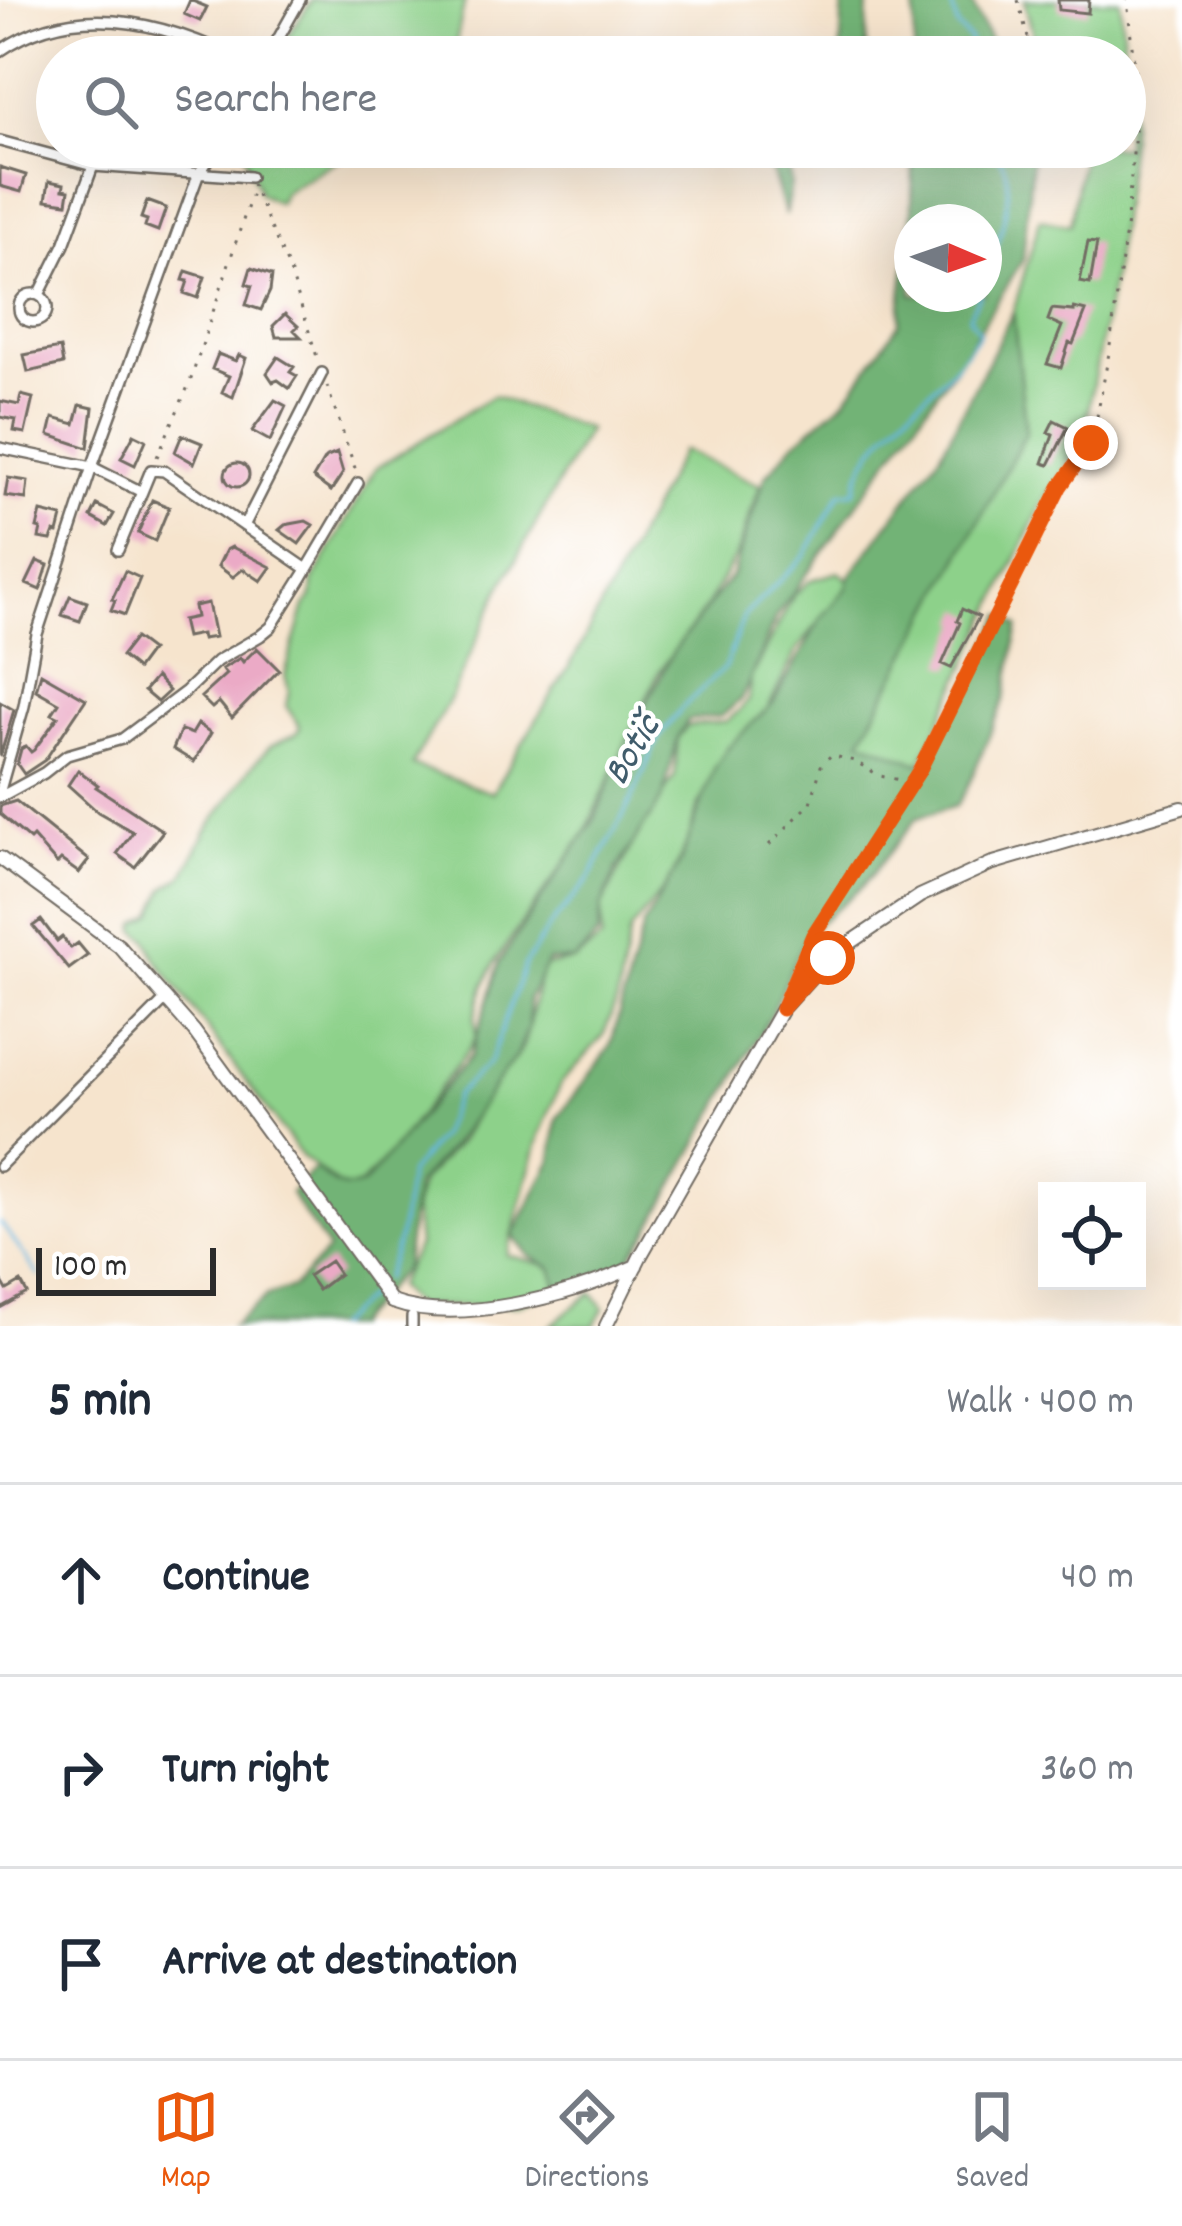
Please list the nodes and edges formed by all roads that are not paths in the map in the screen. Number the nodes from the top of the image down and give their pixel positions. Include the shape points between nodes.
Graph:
1 (299, 0) edge
2 (188, 36) edge
3 (279, 36) edge
4 (0, 51) edge
5 (0, 141) edge
6 (36, 151) edge
7 (92, 168) edge
8 (123, 168) edge
9 (203, 168) edge
10 (199, 173) junction
11 (250, 177) road end
12 (39, 296) dead end
13 (322, 373) road end
14 (0, 448) edge
15 (92, 467) junction
16 (358, 483) road end
17 (142, 491) junction
18 (244, 526) junction
19 (118, 550) dead end
20 (308, 568) junction
21 (0, 794) edge
22 (1182, 808) edge
23 (0, 857) edge
24 (166, 999) junction
25 (0, 1166) edge
26 (636, 1266) junction
27 (412, 1321) edge
28 (606, 1326) edge

1 - 3 street
2 - 4 street via 139,21 59,23
5 - 6 street
7 - 12 street
8 - 10 street
9 - 10 street
10 - 11 street
10 - 15 street
13 - 18 street
14 - 15 street
15 - 17 street
15 - 21 street via 37,634
16 - 20 street
17 - 18 street via 151,470 164,471
17 - 19 street
18 - 20 street
20 - 21 street via 271,627 122,739 67,755
22 - 26 street via 990,864 920,896 828,958 782,1009
23 - 24 street via 119,946
24 - 25 street
24 - 27 street
26 - 27 street via 547,1308 465,1324
26 - 28 street

